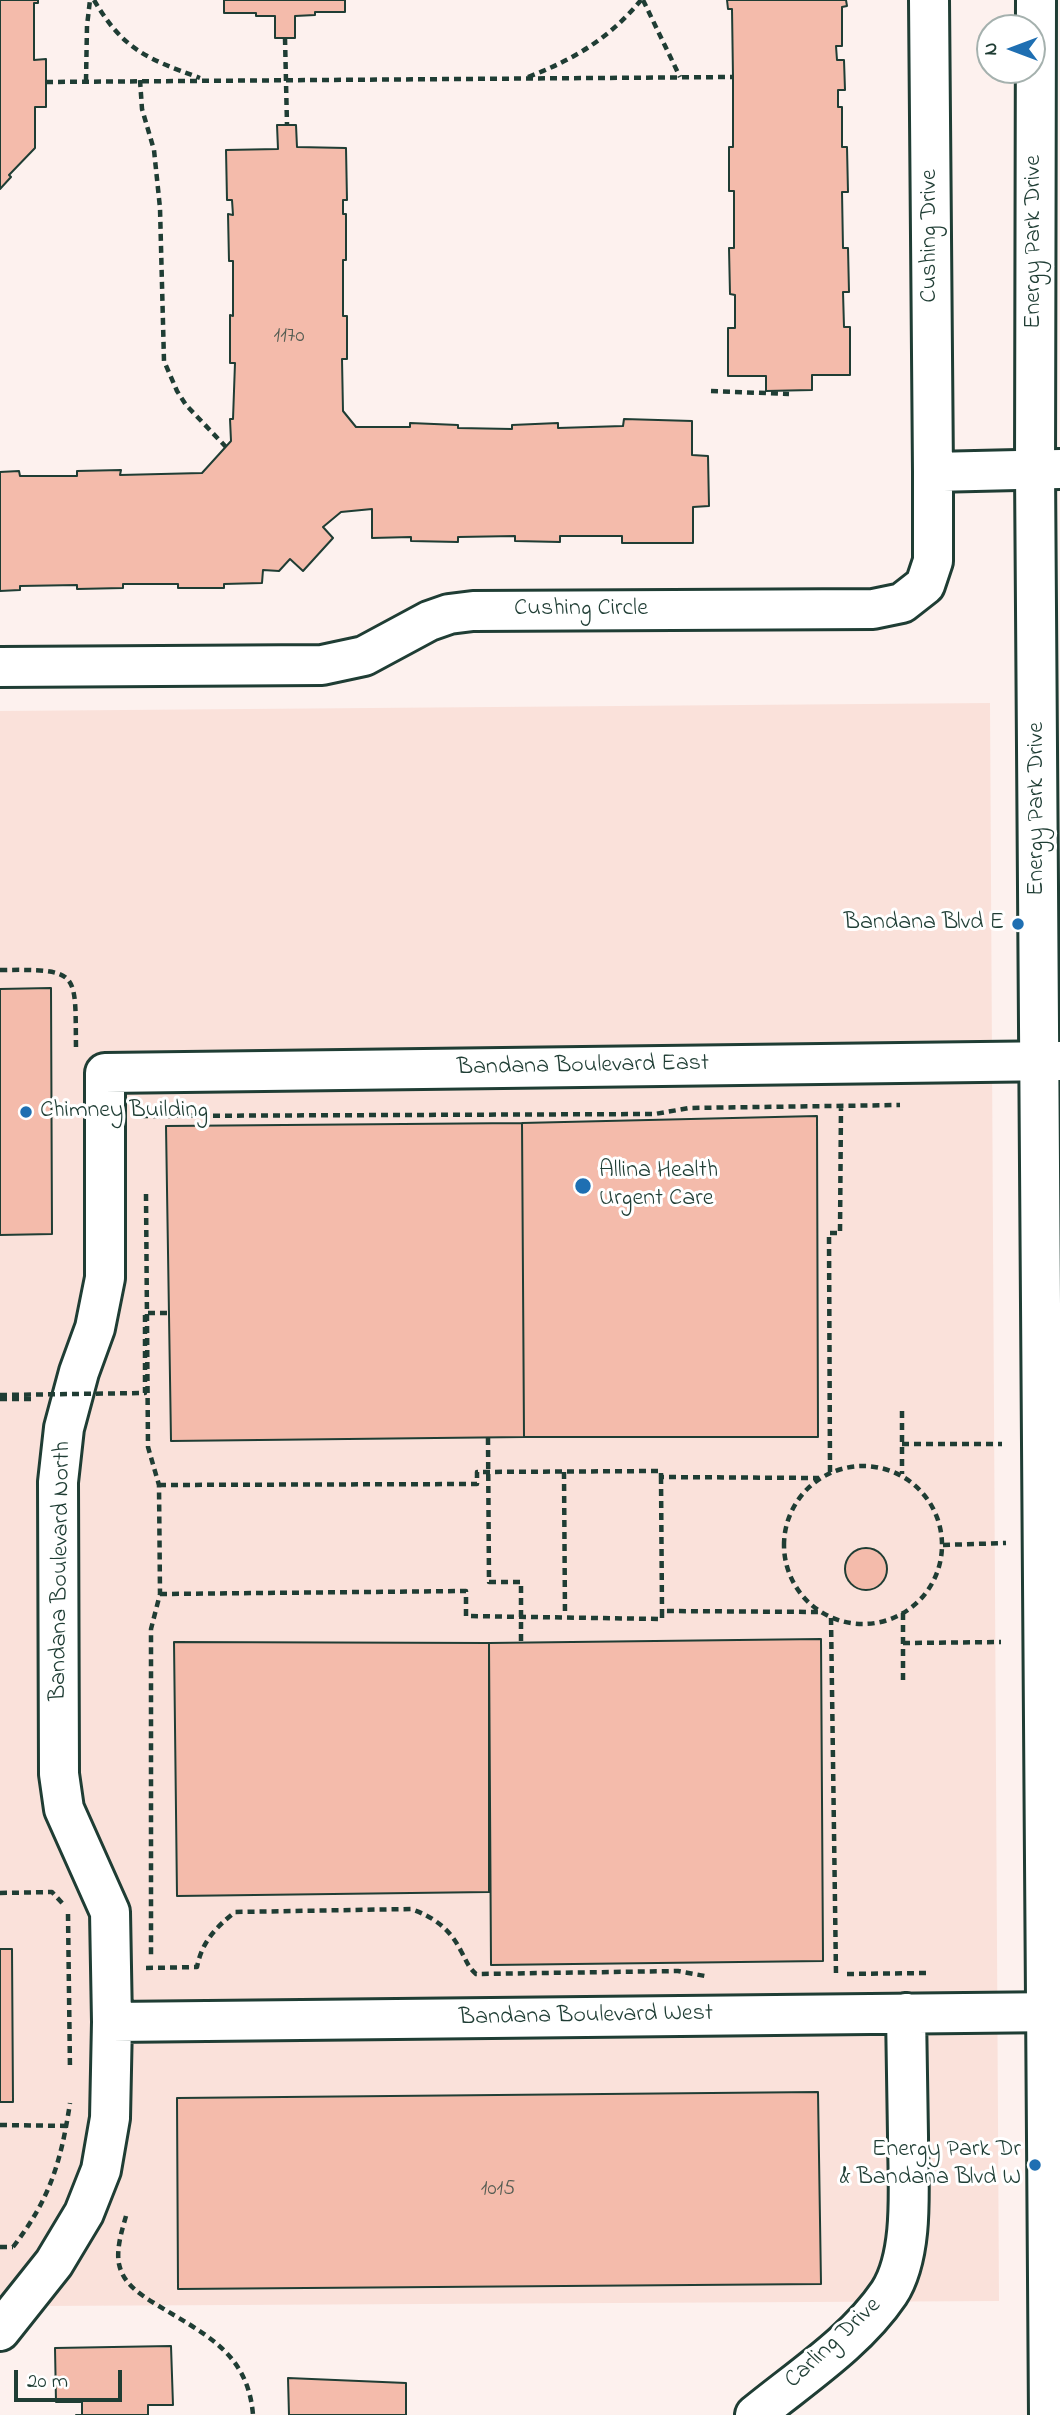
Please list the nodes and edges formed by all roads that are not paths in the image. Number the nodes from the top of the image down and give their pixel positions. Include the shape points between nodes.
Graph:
1 (929, 0) edge
2 (1036, 0) edge
3 (1047, 470) edge
4 (933, 472) junction
5 (0, 667) edge
6 (1050, 1061) edge
7 (91, 1063) joint
8 (1053, 2012) edge
9 (906, 2013) junction
10 (130, 2022) junction
11 (0, 2331) edge
12 (755, 2415) edge
13 (1049, 2415) edge

1 - 4 street, Cushing Drive
2 - 3 street, Energy Park Drive
3 - 4 street
3 - 6 street, Energy Park Drive
4 - 5 street, Cushing Circle via 933,561 926,585 902,603 873,609 473,611 429,621 364,656 322,665
6 - 7 street, Bandana Boulevard East via 146,1073
6 - 8 street, Energy Park Drive via 1043,1543
7 - 10 street, Bandana Boulevard North via 105,1116 105,1278 95,1328 64,1428 58,1482 59,1774 64,1809 110,1912 112,1969
8 - 9 street, Bandana Boulevard West
8 - 13 street, Energy Park Drive
9 - 10 street, Bandana Boulevard West
9 - 12 street, Carling Drive via 909,2216 903,2254 890,2291 844,2343
10 - 11 street, Bandana Boulevard North via 101,2170 84,2213 54,2263

